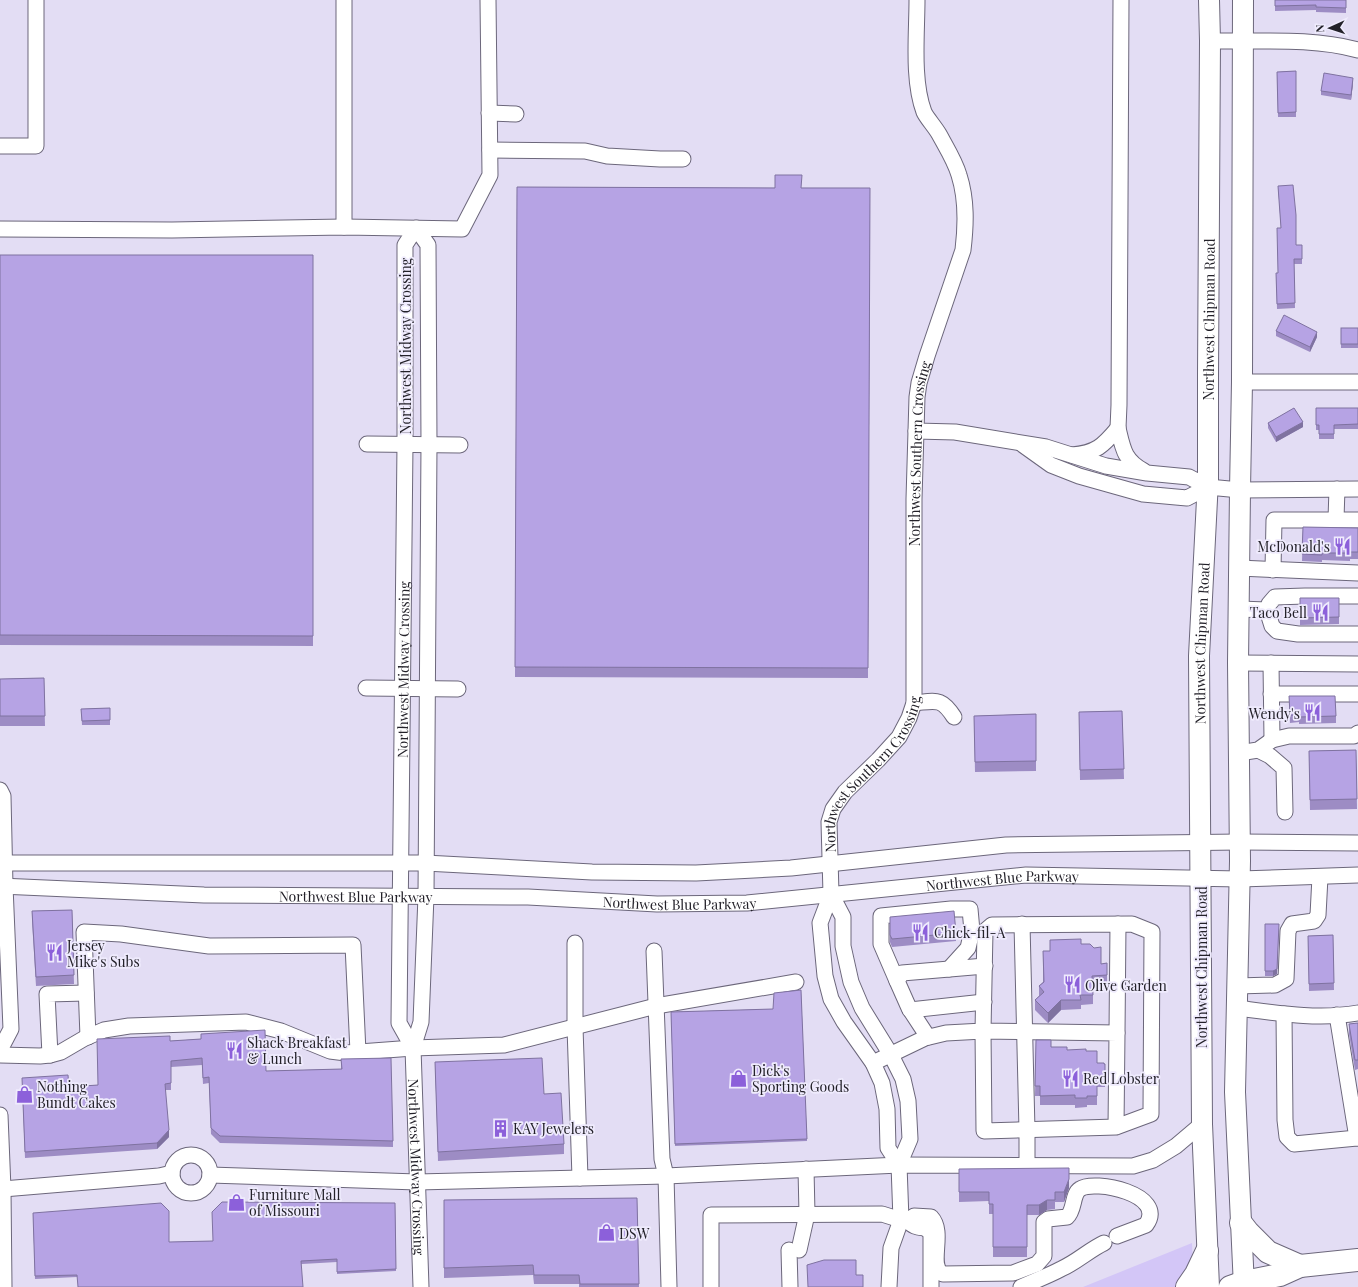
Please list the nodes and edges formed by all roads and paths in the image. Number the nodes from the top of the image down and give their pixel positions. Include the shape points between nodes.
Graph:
1 (36, 0) edge
2 (344, 0) edge
3 (488, 0) edge
4 (917, 0) edge
5 (1121, 0) edge
6 (1209, 0) edge
7 (1243, 0) edge
8 (1210, 41) junction
9 (1243, 42) junction
10 (1358, 50) edge
11 (490, 113) junction
12 (516, 114) dead end
13 (0, 146) edge
14 (490, 150) junction
15 (684, 159) dead end
16 (344, 227) junction
17 (416, 228) junction
18 (0, 229) edge
19 (1242, 382) junction
20 (1358, 382) edge
21 (1118, 428) junction
22 (916, 431) junction
23 (367, 444) dead end
24 (405, 444) junction
25 (429, 444) junction
26 (1022, 444) junction
27 (460, 446) dead end
28 (1071, 455) junction
29 (1147, 473) junction
30 (1208, 487) junction
31 (1358, 488) edge
32 (1337, 489) junction
33 (1240, 490) junction
34 (1336, 520) junction
35 (1358, 520) edge
36 (1239, 568) junction
37 (1273, 570) junction
38 (1358, 573) edge
39 (1358, 596) edge
40 (1239, 609) junction
41 (1267, 610) junction
42 (1358, 634) edge
43 (1238, 663) junction
44 (1271, 663) junction
45 (1358, 664) edge
46 (366, 688) dead end
47 (403, 688) junction
48 (426, 688) junction
49 (458, 689) dead end
50 (1271, 694) junction
51 (1358, 694) edge
52 (914, 703) junction
53 (954, 717) dead end
54 (1358, 733) edge
55 (1272, 740) junction
56 (1248, 751) junction
57 (0, 790) edge
58 (1285, 812) dead end
59 (1240, 842) junction
60 (1200, 843) junction
61 (1358, 843) edge
62 (2, 863) edge
63 (425, 863) junction
64 (401, 864) junction
65 (831, 864) junction
66 (1358, 875) edge
67 (1320, 876) junction
68 (1200, 878) junction
69 (1240, 879) junction
70 (2, 886) edge
71 (831, 894) junction
72 (400, 896) junction
73 (426, 896) junction
74 (1022, 924) junction
75 (1118, 924) junction
76 (575, 943) dead end
77 (654, 951) dead end
78 (985, 966) junction
79 (949, 969) junction
80 (897, 981) junction
81 (796, 982) dead end
82 (1237, 986) junction
83 (86, 992) junction
84 (984, 1002) junction
85 (656, 1006) junction
86 (1237, 1008) junction
87 (910, 1010) junction
88 (1358, 1013) edge
89 (1284, 1014) junction
90 (1337, 1015) junction
91 (575, 1027) junction
92 (983, 1031) junction
93 (1024, 1032) junction
94 (1117, 1033) junction
95 (88, 1037) junction
96 (928, 1037) junction
97 (413, 1048) junction
98 (0, 1050) edge
99 (358, 1052) junction
100 (50, 1054) junction
101 (0, 1055) edge
102 (891, 1055) junction
103 (873, 1063) junction
104 (0, 1115) edge
105 (1202, 1124) junction
106 (1116, 1127) junction
107 (1027, 1130) junction
108 (1357, 1138) edge
109 (899, 1165) junction
110 (1027, 1166) junction
111 (806, 1170) junction
112 (172, 1173) junction
113 (210, 1175) junction
114 (666, 1176) junction
115 (580, 1178) junction
116 (417, 1182) junction
117 (3, 1189) junction
118 (807, 1214) junction
119 (904, 1220) junction
120 (1241, 1223) junction
121 (1207, 1252) junction
122 (1358, 1260) edge
123 (1300, 1266) junction
124 (1239, 1285) edge
125 (4, 1287) edge
126 (421, 1287) edge
127 (669, 1287) edge
128 (711, 1287) edge
129 (790, 1287) edge
130 (889, 1287) edge
131 (931, 1287) edge
132 (1021, 1287) edge
133 (1187, 1287) edge
134 (1209, 1287) edge

1 - 13 street via 36,146
2 - 16 street
3 - 11 street
4 - 22 street, Northwest Southern Crossing via 917,84 924,113 935,126 959,174 966,215 963,250 919,383
5 - 21 street
6 - 8 main road, Northwest Chipman Road
7 - 9 main road
8 - 9 street
8 - 30 main road, Northwest Chipman Road
9 - 10 street via 1316,42
9 - 19 main road
11 - 12 street
11 - 14 street
14 - 15 street via 585,151 607,156
14 - 17 street via 490,175 462,229
16 - 17 street
16 - 18 street
17 - 24 street, Northwest Midway Crossing via 405,245
17 - 25 street, Northwest Midway Crossing via 428,245
19 - 20 street
19 - 33 main road
21 - 28 street via 1104,445 1096,450
21 - 29 street via 1123,451 1134,464
22 - 26 street via 955,432
22 - 52 street, Northwest Southern Crossing
23 - 24 street
24 - 25 street
24 - 47 street, Northwest Midway Crossing
25 - 27 street
25 - 48 street, Northwest Midway Crossing
26 - 28 street via 1046,447
26 - 30 street via 1051,465 1079,476 1143,494 1188,498
28 - 29 street via 1106,466
29 - 30 street via 1189,477
30 - 33 street
30 - 60 main road, Northwest Chipman Road via 1199,656
31 - 32 street
32 - 33 street
32 - 34 street
33 - 36 main road
34 - 35 street
34 - 37 street via 1274,520
36 - 37 street
36 - 40 main road
37 - 38 street
39 - 41 street via 1275,597
40 - 41 street
40 - 43 main road
41 - 42 street via 1272,626 1277,631 1298,634
43 - 44 street
43 - 56 main road
44 - 45 street
44 - 50 street
46 - 47 street
47 - 48 street
47 - 64 street, Northwest Midway Crossing
48 - 49 street
48 - 63 street, Northwest Midway Crossing
50 - 51 street
50 - 55 street
52 - 53 street via 938,701 947,706
52 - 65 street, Northwest Southern Crossing via 899,737 845,792 833,810 830,822
54 - 55 street via 1354,736 1289,736
55 - 56 street
56 - 58 street via 1270,756 1284,768
56 - 59 main road
57 - 62 street via 3,796
59 - 60 street, Northwest Blue Parkway
59 - 61 street, Northwest Blue Parkway
59 - 69 main road
60 - 65 street, Northwest Blue Parkway via 1006,845
60 - 68 main road, Northwest Chipman Road
62 - 64 street, Northwest Blue Parkway
62 - 70 street
63 - 64 street, Northwest Blue Parkway
63 - 65 street, Northwest Blue Parkway via 592,872 696,873
63 - 73 street, Northwest Midway Crossing
64 - 72 street, Northwest Midway Crossing
65 - 71 street, Northwest Southern Crossing
66 - 67 street, Northwest Blue Parkway
67 - 69 street, Northwest Blue Parkway
67 - 82 street via 1318,914 1314,922 1292,924 1288,931 1286,979 1275,985
68 - 69 street, Northwest Blue Parkway
68 - 71 street, Northwest Blue Parkway via 1026,875
68 - 105 main road, Northwest Chipman Road
69 - 82 main road
70 - 72 street, Northwest Blue Parkway via 204,895
70 - 98 street via 11,1029
71 - 73 street, Northwest Blue Parkway via 747,903 657,904 528,897
71 - 102 street, Northwest Southern Crossing via 843,917 843,946 851,982 862,1008
71 - 103 street, Northwest Southern Crossing via 820,923 825,976 831,999
72 - 73 street, Northwest Blue Parkway
72 - 97 street, Northwest Midway Crossing via 399,1023
73 - 97 street, Northwest Midway Crossing via 421,1022
74 - 75 street
74 - 78 street via 992,925 985,931
74 - 93 street
75 - 94 street
75 - 106 street via 1132,924 1152,932 1152,1114
76 - 91 street
77 - 85 street
78 - 79 street
78 - 84 street
79 - 80 street via 902,973
79 - 80 street via 968,948 972,931 970,909 881,916 881,944
80 - 87 street
81 - 85 street
82 - 86 main road
83 - 95 street
83 - 99 street via 84,932 121,934 209,946 353,945
83 - 100 street via 48,994
84 - 87 street
84 - 92 street
85 - 91 street
85 - 114 street via 662,1159
86 - 89 street
86 - 120 main road via 1235,1092
87 - 96 street
88 - 90 street
89 - 90 street
89 - 108 street via 1286,1137 1294,1144
90 - 108 street
91 - 97 street via 504,1045
91 - 115 street
92 - 93 street
92 - 96 street via 946,1033
92 - 107 street via 984,1131
93 - 94 street
93 - 107 street
94 - 106 street
95 - 99 street via 104,1030 129,1026 246,1022 281,1030 330,1051
95 - 100 street via 61,1052
96 - 102 street
97 - 99 street
97 - 116 street, Northwest Midway Crossing
100 - 101 street
102 - 103 street
102 - 109 street, Northwest Southern Crossing via 903,1079 908,1101 910,1139
103 - 109 street, Northwest Southern Crossing via 882,1083 887,1110 888,1148
104 - 117 street
105 - 110 street via 1176,1146 1153,1160 1133,1166
105 - 121 main road, Northwest Chipman Road
106 - 107 street
107 - 110 street
109 - 110 street
109 - 111 street
109 - 119 street, Northwest Southern Crossing
111 - 114 street
111 - 118 street
112 - 113 street via 177,1161 188,1156 200,1158
112 - 113 street via 175,1184 184,1192 190,1193 206,1186
112 - 117 street
113 - 116 street
114 - 115 street
114 - 127 street
115 - 116 street
116 - 126 street, Northwest Midway Crossing
117 - 125 street
118 - 119 street via 882,1214
118 - 128 street via 711,1215
118 - 129 street via 794,1250
119 - 130 street, Northwest Southern Crossing via 891,1248
119 - 131 street via 931,1233
119 - 132 street via 918,1216 931,1217 935,1221 938,1236 936,1262 939,1272 943,1274 1013,1273 1037,1264 1044,1256 1044,1222 1048,1219 1067,1217 1079,1190 1100,1187 1123,1191 1146,1202 1150,1214 1146,1225 1092,1249 1062,1269
120 - 123 highway via 1268,1252
120 - 124 main road
121 - 133 highway
121 - 134 main road, Northwest Chipman Road
122 - 123 highway
123 - 124 highway via 1280,1275

